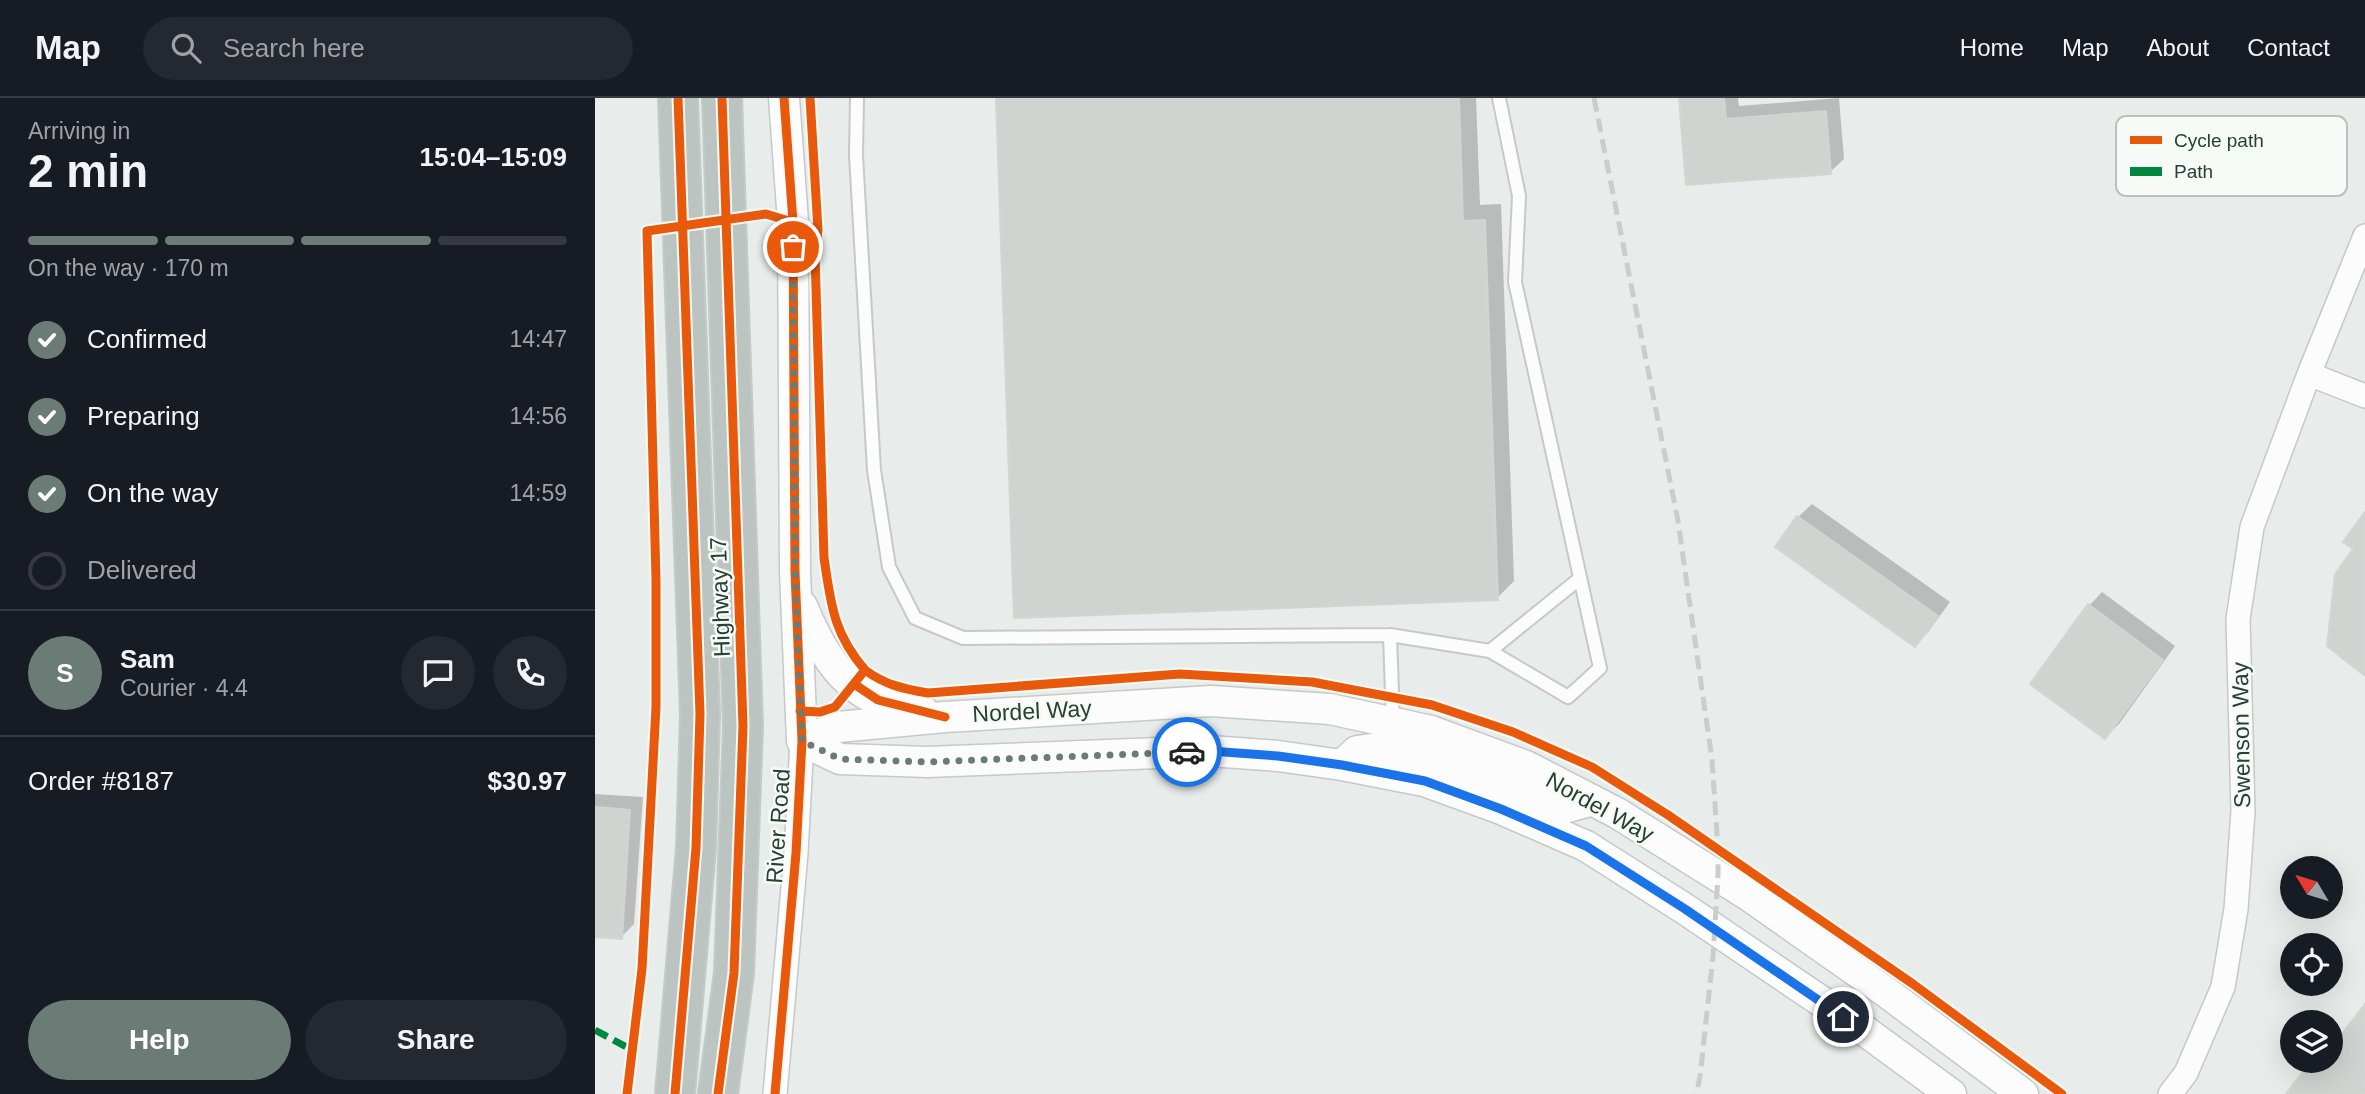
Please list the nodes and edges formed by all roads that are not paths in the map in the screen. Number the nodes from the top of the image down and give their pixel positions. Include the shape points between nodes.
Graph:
1 (678, 98) edge
2 (722, 98) edge
3 (784, 98) edge
4 (857, 98) edge
5 (1499, 98) edge
6 (2365, 236) edge
7 (2309, 374) junction
8 (2365, 396) edge
9 (1579, 579) junction
10 (796, 593) junction
11 (1390, 635) junction
12 (1490, 652) junction
13 (945, 716) junction
14 (1394, 723) junction
15 (802, 741) junction
16 (1342, 765) junction
17 (1593, 800) junction
18 (675, 1094) edge
19 (718, 1094) edge
20 (775, 1094) edge
21 (1951, 1094) edge
22 (2023, 1094) edge
23 (2170, 1094) edge

1 - 18 highway, Highway 17 via 700,714 696,848
2 - 19 highway, Highway 17 via 743,726 734,973
3 - 10 street, River Road via 793,222
4 - 11 lane via 856,155 874,470 890,567 915,618 963,638
5 - 9 lane via 1519,196 1515,282
6 - 7 street, Swenson Way
7 - 8 street
7 - 23 street, Swenson Way via 2252,527 2238,619 2243,829 2237,909 2223,987 2186,1073
9 - 12 lane
9 - 12 lane via 1600,668 1568,697
10 - 13 street via 831,662 860,690 879,700
10 - 15 street, River Road
11 - 12 lane
11 - 14 lane
13 - 14 street, Nordel Way via 1211,701 1330,709
13 - 15 street, Nordel Way via 838,727
14 - 17 street, Nordel Way via 1430,731 1525,766
15 - 16 street, Nordel Way via 840,759 927,762 1210,751
15 - 20 street, River Road
16 - 17 street via 1357,751 1378,748 1429,758 1563,808
16 - 21 street, Nordel Way via 1425,781 1586,846 1685,909
17 - 22 street, Nordel Way via 1748,895

